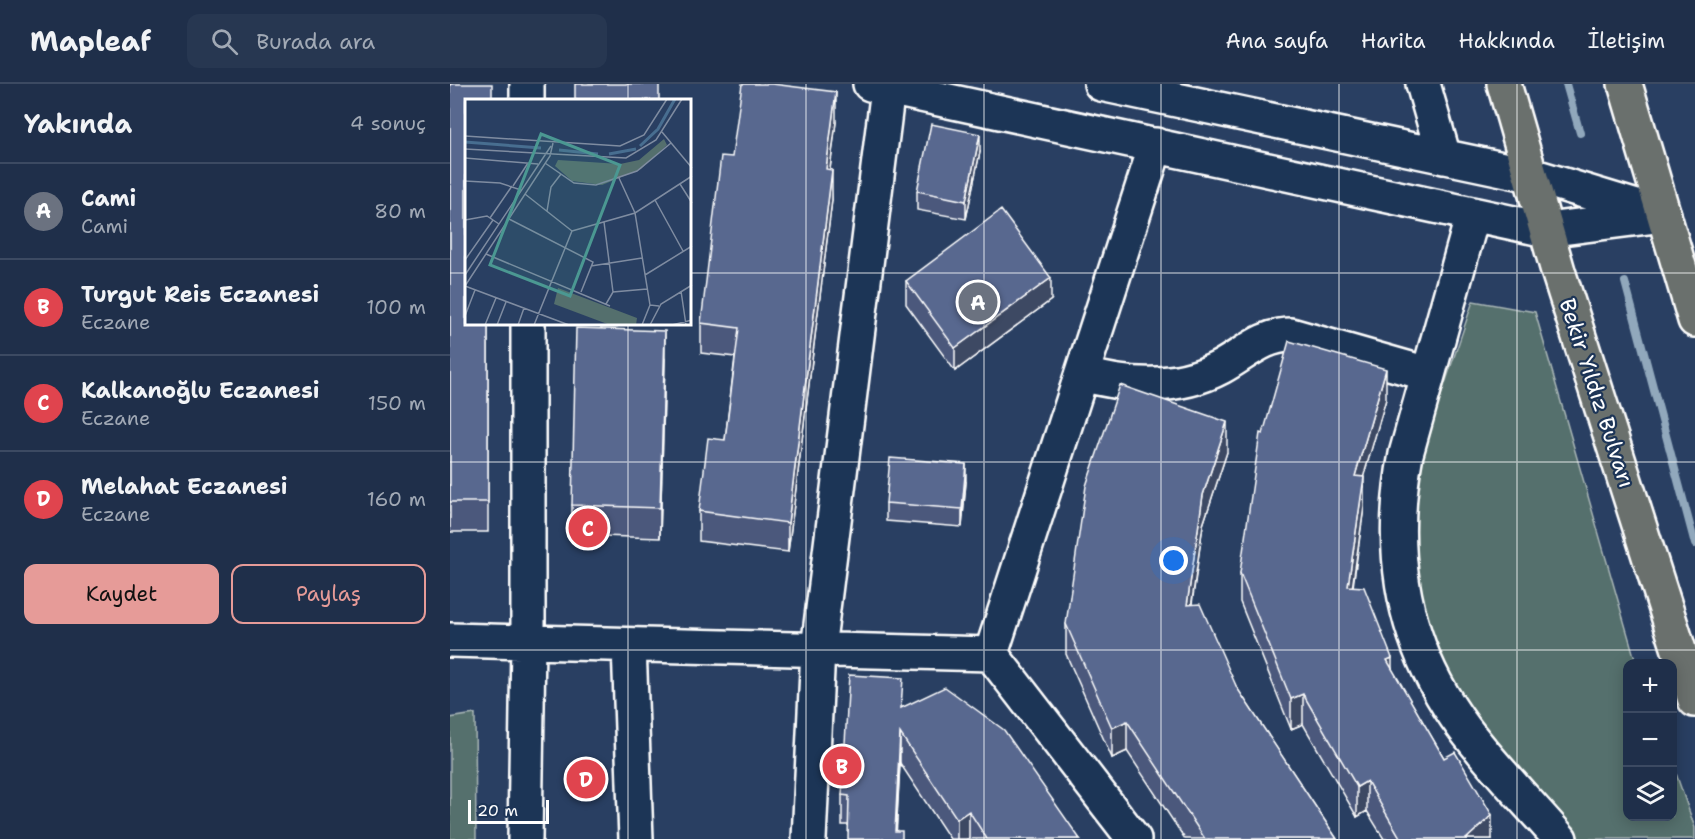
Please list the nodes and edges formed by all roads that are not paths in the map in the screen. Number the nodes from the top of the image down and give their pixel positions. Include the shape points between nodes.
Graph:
1 (1101, 84) edge
2 (1423, 84) edge
3 (1504, 84) edge
4 (1625, 84) edge
5 (879, 86) edge
6 (1174, 92) edge
7 (1156, 146) junction
8 (1444, 157) junction
9 (1531, 175) junction
10 (1473, 214) junction
11 (1664, 215) junction
12 (1546, 230) junction
13 (1695, 320) edge
14 (528, 326) edge
15 (1082, 374) junction
16 (1428, 374) junction
17 (450, 640) edge
18 (528, 642) junction
19 (629, 645) junction
20 (818, 649) junction
21 (991, 654) junction
22 (1695, 700) edge
23 (525, 839) edge
24 (636, 839) edge
25 (809, 839) edge
26 (1134, 839) edge
27 (1560, 839) edge

1 - 6 street
2 - 8 street
3 - 9 main road, Bekir Yıldız Bulvarı
4 - 11 main road
5 - 7 street
5 - 20 street
6 - 8 street
7 - 10 street
7 - 15 street
8 - 9 street
9 - 11 street
9 - 12 main road, Bekir Yıldız Bulvarı
10 - 12 street
10 - 16 street
11 - 12 street
11 - 13 main road
12 - 22 main road, Bekir Yıldız Bulvarı
14 - 18 street
15 - 16 street via 1124,383 1185,380 1220,368 1271,338 1291,335
15 - 21 street
16 - 27 street via 1406,453 1398,507 1401,581 1408,612 1430,671 1463,727
17 - 18 street
18 - 19 street
18 - 23 street
19 - 20 street
19 - 24 street
20 - 21 street
20 - 25 street
21 - 26 street

